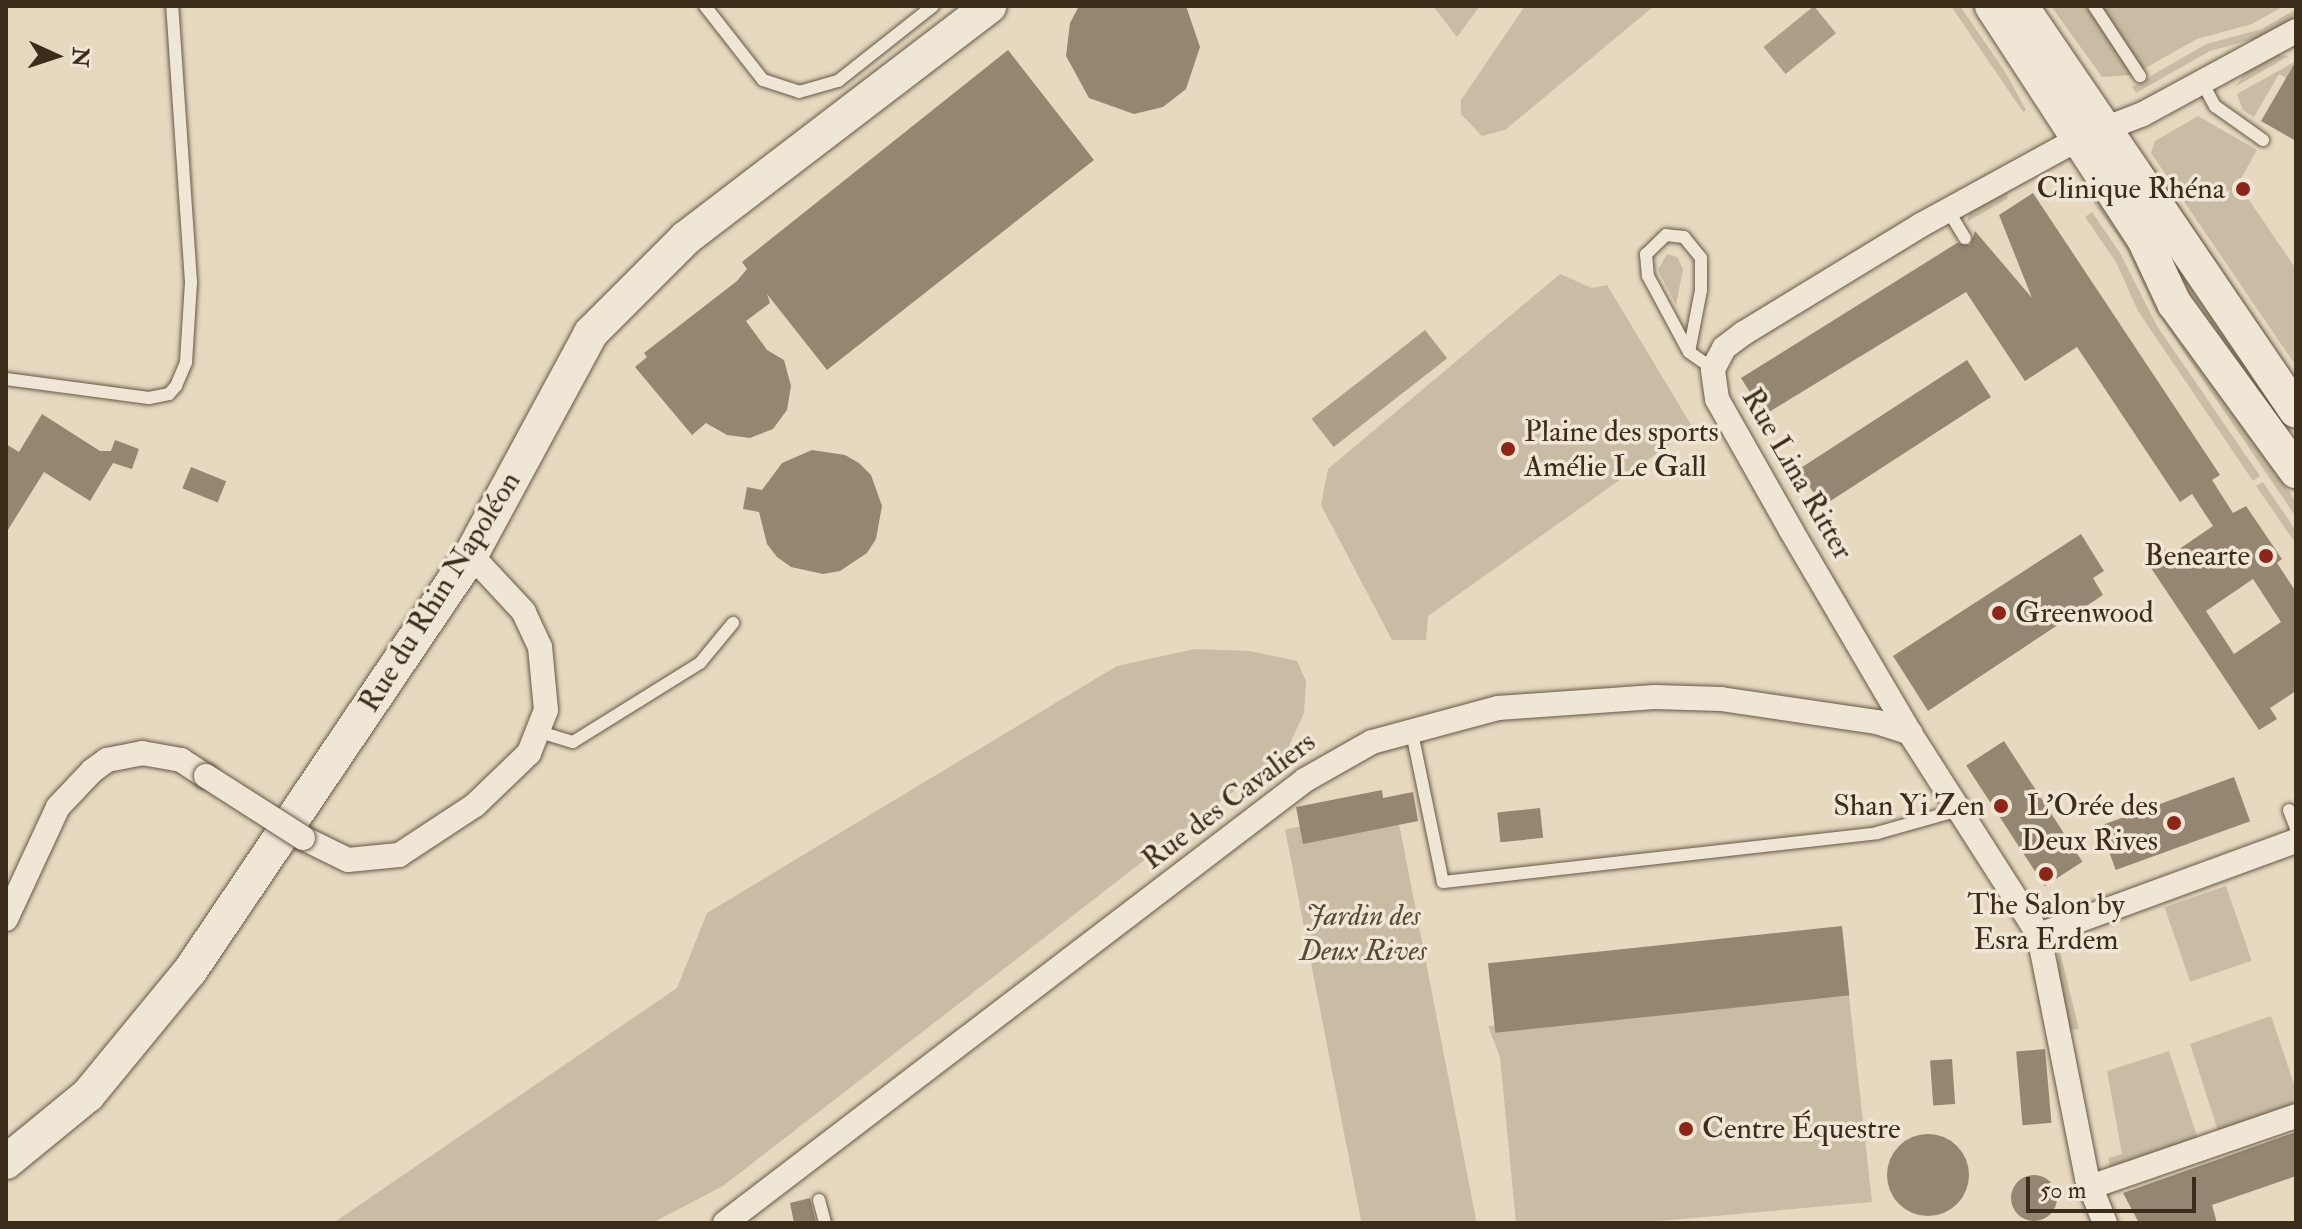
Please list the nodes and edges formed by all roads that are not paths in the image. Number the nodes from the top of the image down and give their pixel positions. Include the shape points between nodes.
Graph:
1 (172, 6) edge
2 (705, 6) edge
3 (933, 6) edge
4 (989, 6) edge
5 (1992, 6) edge
6 (2021, 6) edge
7 (2094, 6) edge
8 (2296, 31) edge
9 (2140, 76) dead end
10 (2201, 80) junction
11 (2090, 134) junction
12 (2263, 140) dead end
13 (1948, 210) junction
14 (1965, 238) dead end
15 (1689, 352) junction
16 (1713, 369) junction
17 (6, 379) edge
18 (2296, 410) edge
19 (2296, 471) edge
20 (471, 555) junction
21 (733, 623) dead end
22 (1411, 728) junction
23 (540, 732) junction
24 (1910, 733) junction
25 (1959, 810) junction
26 (2289, 810) dead end
27 (2296, 828) edge
28 (2296, 841) edge
29 (6, 919) edge
30 (2039, 935) junction
31 (2296, 1116) edge
32 (6, 1162) edge
33 (2090, 1187) junction
34 (819, 1200) dead end
35 (729, 1222) edge
36 (825, 1223) edge
37 (2105, 1223) edge

1 - 17 lane via 191,282 186,362 176,386 169,394 149,398
2 - 3 lane via 763,80 799,92 838,81
4 - 20 main road, Rue du Rhin Napoléon via 686,238 635,284 591,333
5 - 11 main road
6 - 11 main road
7 - 9 lane
8 - 10 street, Rue Lina Ritter
10 - 11 street, Rue Lina Ritter via 2143,114
10 - 12 lane via 2215,106
11 - 13 street, Rue Lina Ritter
11 - 18 main road
11 - 19 main road via 2174,303
13 - 14 lane
13 - 16 street, Rue Lina Ritter via 1744,333 1724,348
15 - 15 lane via 1701,290 1701,258 1684,237 1666,235 1650,246 1646,269
15 - 16 lane
16 - 24 street, Rue Lina Ritter via 1717,399
20 - 23 street via 524,612 540,647 546,686
20 - 32 main road, Rue du Rhin Napoléon via 146,1028 88,1095
21 - 23 lane via 700,663 573,742
22 - 24 street, Rue des Cavaliers via 1498,708 1655,697 1721,699 1877,722
22 - 25 lane via 1443,882 1877,833
22 - 35 street, Rue des Cavaliers via 1317,772
23 - 29 street, bridge via 529,753 475,805 399,855 348,860 303,838 181,760 142,753 107,760 58,807
24 - 25 street, Rue Lina Ritter
25 - 30 street, Rue Lina Ritter
26 - 27 lane
28 - 30 street
30 - 33 street
31 - 33 street
33 - 37 street
34 - 36 lane

